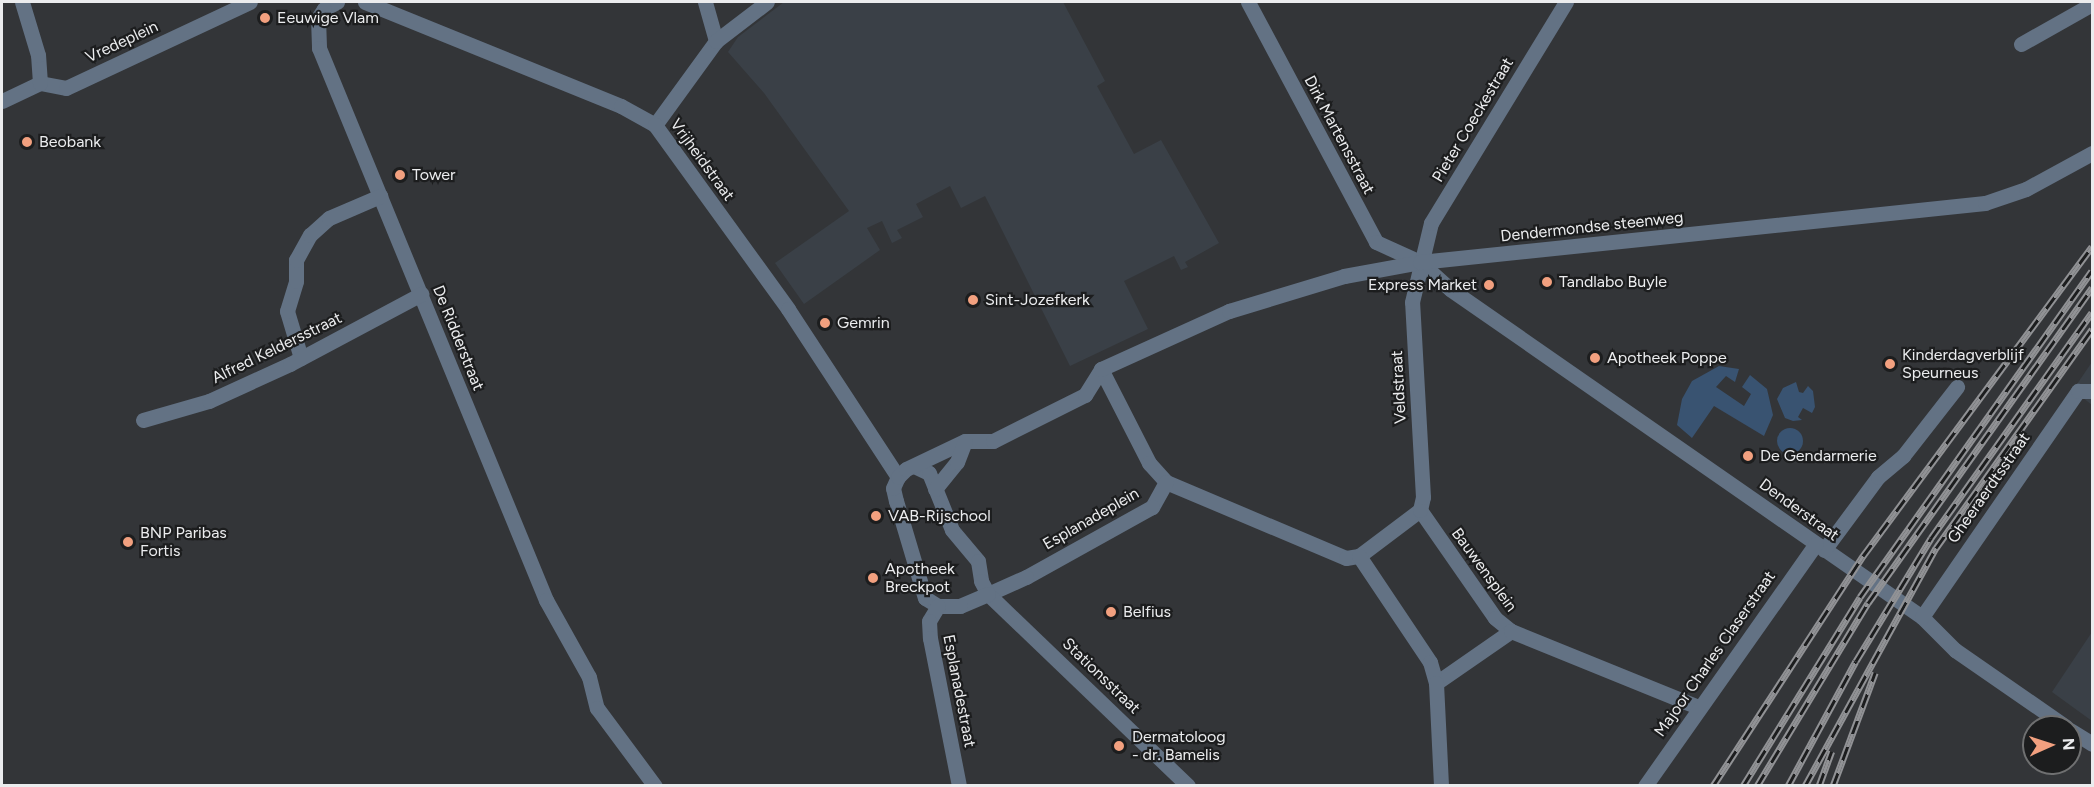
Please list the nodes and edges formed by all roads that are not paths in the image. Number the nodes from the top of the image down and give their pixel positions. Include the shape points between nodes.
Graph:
1 (22, 2) edge
2 (250, 2) edge
3 (337, 2) edge
4 (365, 2) edge
5 (705, 2) edge
6 (767, 2) edge
7 (1248, 2) edge
8 (1566, 2) edge
9 (2092, 4) edge
10 (716, 41) junction
11 (2020, 44) dead end
12 (40, 83) junction
13 (2, 101) edge
14 (655, 125) junction
15 (2092, 153) edge
16 (380, 196) junction
17 (1420, 262) junction
18 (421, 294) junction
19 (301, 357) junction
20 (1101, 369) junction
21 (1957, 387) dead end
22 (2092, 391) edge
23 (144, 420) dead end
24 (964, 441) junction
25 (916, 467) junction
26 (898, 477) junction
27 (1166, 482) junction
28 (935, 489) junction
29 (1420, 510) junction
30 (1820, 547) junction
31 (1359, 556) junction
32 (988, 594) junction
33 (938, 606) junction
34 (1922, 617) junction
35 (1511, 631) junction
36 (1436, 683) junction
37 (1698, 707) junction
38 (2049, 715) edge
39 (655, 786) edge
40 (959, 786) edge
41 (1188, 786) edge
42 (1441, 786) edge
43 (1645, 786) edge

1 - 12 street via 39,56
2 - 12 street, Vredeplein via 66,88
3 - 16 street, De Ridderstraat via 324,9 318,18 317,42
4 - 14 street, Vrijheidstraat via 621,106
5 - 10 street
6 - 10 street
7 - 17 street, Dirk Martensstraat via 1376,242
8 - 17 street, Pieter Coeckestraat via 1431,223
9 - 11 street
10 - 14 street
12 - 13 street
14 - 26 street, Vrijheidstraat via 788,309
15 - 17 street, Dendermondse steenweg via 2026,189 1953,208
16 - 18 street, De Ridderstraat
16 - 19 street via 329,218 310,235 296,260 296,280 287,311
17 - 20 street, Dendermondse steenweg via 1344,276 1268,297
17 - 29 street, Veldstraat via 1412,302 1423,497
17 - 30 street, Denderstraat via 1450,289
18 - 19 street, Alfred Keldersstraat
18 - 39 street, De Ridderstraat via 546,600 589,677 597,708
19 - 23 street, Alfred Keldersstraat via 209,401
20 - 24 street via 1085,395 993,441
20 - 27 street via 1149,463
21 - 30 street, Majoor Charles Claserstraat via 1903,456 1878,477
22 - 34 street, Gheeraerdtsstraat via 2078,391
24 - 25 street
24 - 28 street via 957,462
25 - 26 street via 906,469
25 - 28 street via 929,473
26 - 33 street via 893,488 925,598
27 - 31 street via 1346,558
27 - 32 street, Esplanadeplein via 1152,507
28 - 32 street via 952,530 978,561
29 - 31 street
29 - 35 street, Bauwensplein via 1495,618
30 - 34 street, Denderstraat
30 - 37 street, Majoor Charles Claserstraat
31 - 36 street via 1430,662
32 - 33 street, Esplanadeplein via 960,606
32 - 41 street, Stationsstraat
33 - 40 street, Esplanadestraat via 929,621 930,638
34 - 38 street, Denderstraat via 1955,650
35 - 36 street, Bauwensplein
35 - 37 street
36 - 42 street
37 - 43 street, Majoor Charles Claserstraat

